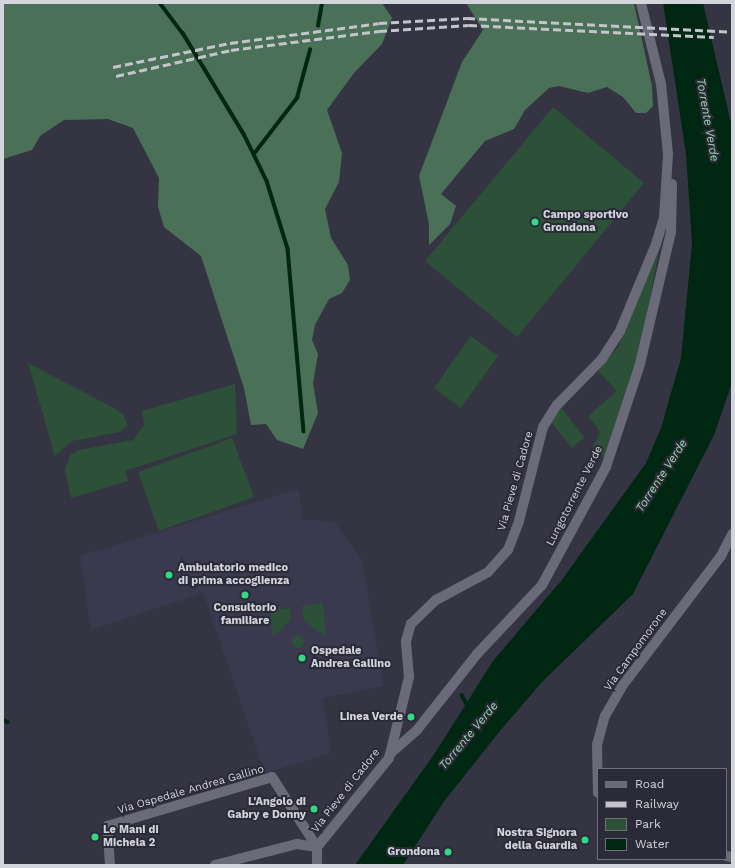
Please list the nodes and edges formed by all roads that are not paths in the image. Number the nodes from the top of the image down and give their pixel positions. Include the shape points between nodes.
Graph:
1 (641, 3) edge
2 (669, 171) junction
3 (732, 534) edge
4 (393, 750) junction
5 (598, 768) edge
6 (317, 856) edge
7 (110, 865) edge
8 (214, 865) edge

1 - 2 street, Lungotorrente Verde via 661,84
2 - 4 street, Lungotorrente Verde via 671,232 640,364 606,467 542,585 477,654 417,730
2 - 4 street, Via Pieve di Cadore via 664,218 620,331 602,359 557,405 543,427 519,521 508,550 488,572 436,600 411,624 406,641 408,677
3 - 5 street, Via Campomorone via 721,556 623,685 605,716 598,745
4 - 6 street, Via Pieve di Cadore
6 - 7 street, Via Ospedale Andrea Gallino via 272,777 107,826
6 - 8 street via 297,844

